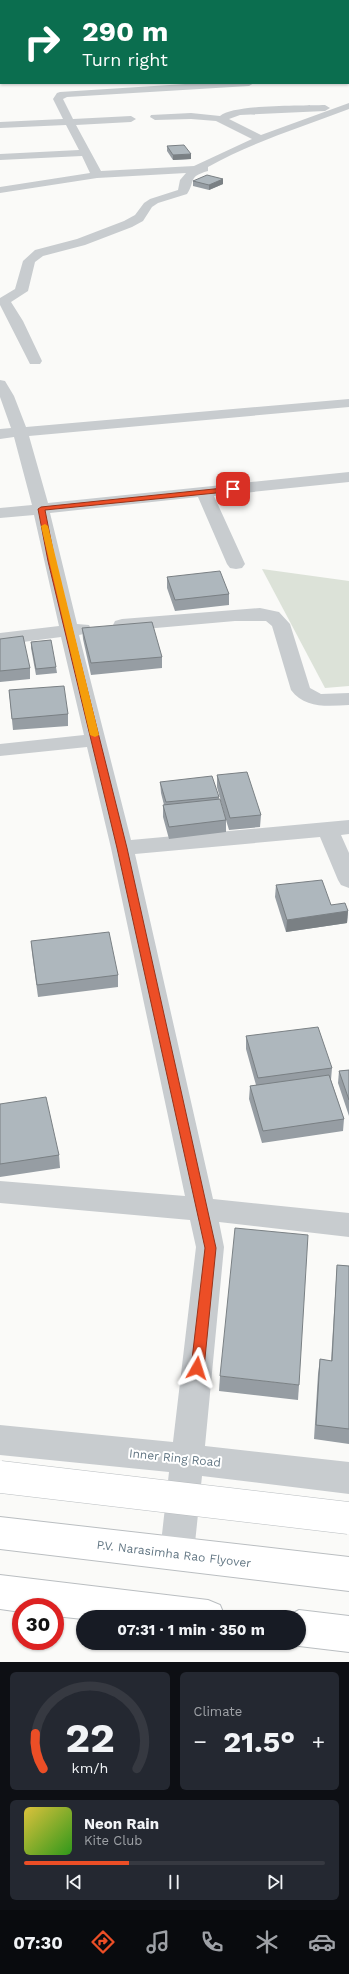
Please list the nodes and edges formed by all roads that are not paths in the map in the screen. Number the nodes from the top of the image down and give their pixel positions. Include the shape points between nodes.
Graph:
1 (214, 84) edge
2 (179, 85) edge
3 (347, 109) edge
4 (155, 117) dead end
5 (131, 119) dead end
6 (222, 119) junction
7 (69, 121) junction
8 (0, 125) edge
9 (268, 145) junction
10 (86, 153) junction
11 (0, 157) edge
12 (235, 162) dead end
13 (195, 170) junction
14 (97, 175) junction
15 (0, 190) edge
16 (35, 361) dead end
17 (0, 384) edge
18 (349, 403) edge
19 (20, 432) junction
20 (0, 434) edge
21 (349, 477) edge
22 (204, 492) junction
23 (41, 509) junction
24 (0, 513) edge
25 (236, 564) dead end
26 (69, 630) junction
27 (0, 639) edge
28 (349, 699) edge
29 (96, 740) junction
30 (0, 750) edge
31 (338, 828) edge
32 (122, 848) junction
33 (349, 880) edge
34 (0, 1192) edge
35 (202, 1209) junction
36 (349, 1225) edge
37 (0, 1440) edge
38 (188, 1459) junction
39 (0, 1477) edge
40 (349, 1478) edge
41 (349, 1518) edge
42 (0, 1533) edge
43 (178, 1543) dead end
44 (349, 1574) edge
45 (0, 1592) edge
46 (150, 1610) edge
47 (306, 1629) edge
48 (349, 1634) edge

1 - 2 street
2 - 7 street via 60,95 58,99
3 - 6 street via 240,112 228,114
3 - 9 street
3 - 9 street
4 - 6 street
5 - 7 street
6 - 9 street
7 - 8 street
7 - 10 street
9 - 13 street via 205,164
10 - 11 street
10 - 14 street
12 - 13 street via 220,168
13 - 14 street
13 - 16 street via 187,178 183,192 148,204 139,218 81,242 39,253 29,261 22,291 4,301
14 - 15 street
17 - 19 street
18 - 19 street
19 - 20 street
19 - 23 street
21 - 22 street
22 - 23 street
22 - 25 street
23 - 24 street
23 - 26 street
26 - 27 street
26 - 28 street via 235,615 272,616 280,624 301,690 309,698 321,701
26 - 29 street
29 - 30 street
29 - 32 street
31 - 32 street
31 - 33 street
32 - 35 street
34 - 35 street
35 - 36 street
35 - 38 street via 210,1248
37 - 38 street, Inner Ring Road
38 - 40 street, Inner Ring Road
38 - 43 street
39 - 41 highway, bridge
42 - 44 highway, P.V. Narasimha Rao Flyover
45 - 46 highway
47 - 48 highway

